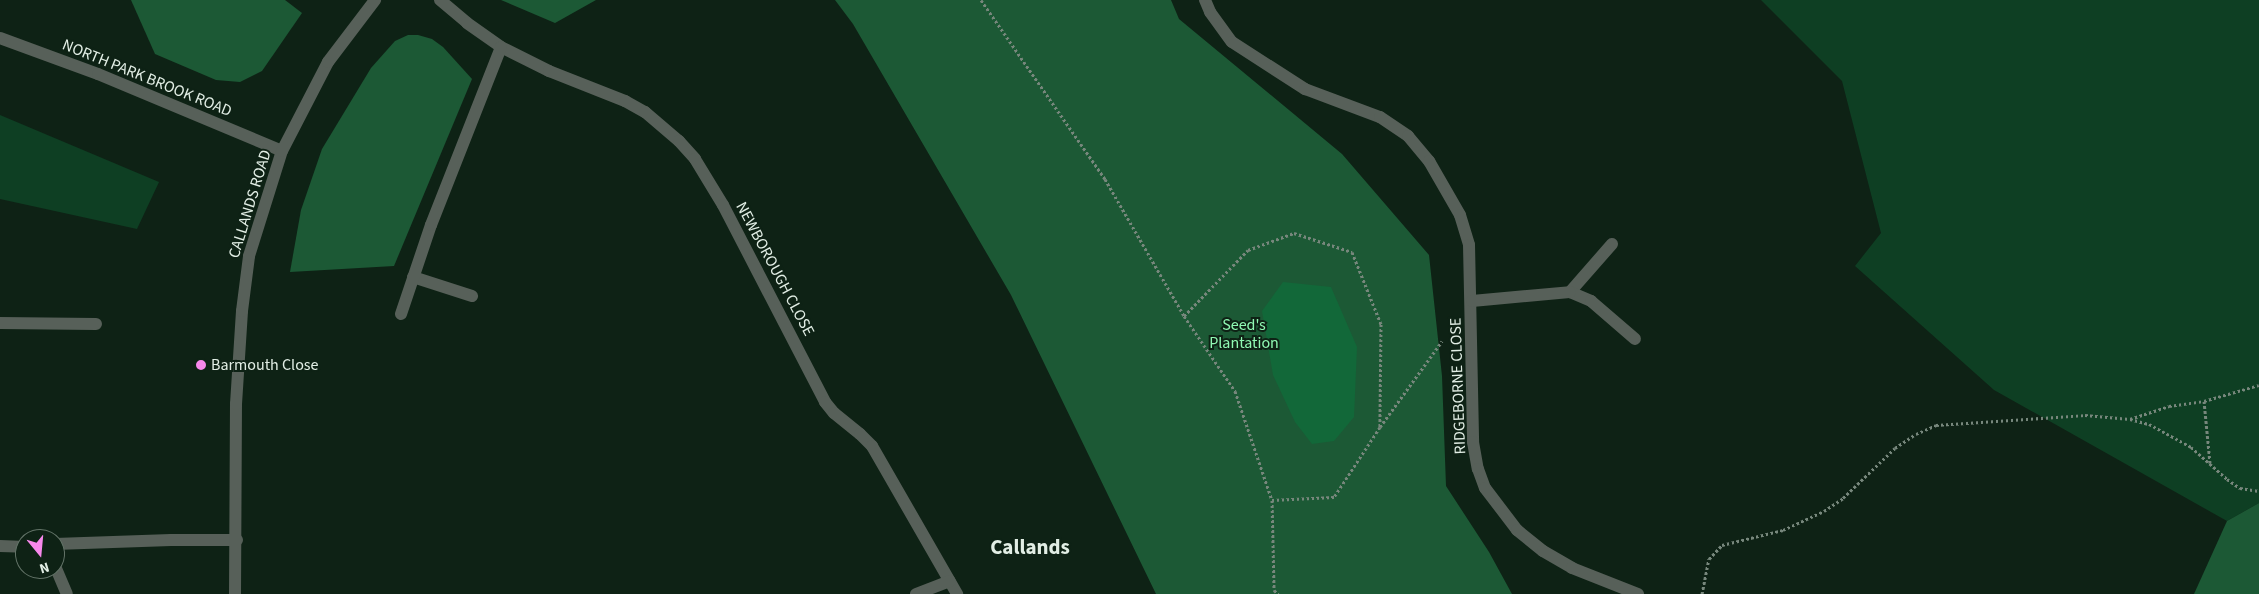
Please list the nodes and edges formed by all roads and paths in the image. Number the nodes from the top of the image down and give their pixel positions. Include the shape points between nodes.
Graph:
1 (375, 0) edge
2 (440, 0) edge
3 (981, 0) edge
4 (1205, 0) edge
5 (0, 38) edge
6 (501, 47) junction
7 (282, 151) junction
8 (1612, 244) dead end
9 (413, 277) junction
10 (1570, 292) junction
11 (472, 296) dead end
12 (1472, 300) junction
13 (401, 314) dead end
14 (1184, 316) junction
15 (0, 323) edge
16 (96, 324) dead end
17 (1635, 339) dead end
18 (1443, 340) dead end
19 (2259, 386) edge
20 (2204, 401) junction
21 (2130, 418) junction
22 (1380, 427) junction
23 (2210, 463) junction
24 (2259, 491) edge
25 (1272, 500) junction
26 (236, 540) junction
27 (65, 544) edge
28 (0, 546) edge
29 (15, 547) edge
30 (61, 579) edge
31 (950, 581) junction
32 (67, 594) edge
33 (235, 594) edge
34 (916, 594) edge
35 (957, 594) edge
36 (1278, 594) edge
37 (1638, 594) edge
38 (1702, 594) edge

1 - 7 street, CALLANDS ROAD via 328,62
2 - 6 street, NEWBOROUGH CLOSE
3 - 14 path via 1105,179
4 - 12 street, RIDGEBORNE CLOSE via 1232,42 1266,65 1304,89 1380,117 1408,136 1429,161 1460,216 1469,246
5 - 7 street, NORTH PARK BROOK ROAD via 98,74
6 - 9 street
6 - 31 street, NEWBOROUGH CLOSE via 549,71 625,101 680,141 723,204 825,402 834,414 872,446
7 - 26 street, CALLANDS ROAD via 249,256 242,311 236,404
8 - 10 street
9 - 11 street
9 - 13 street
10 - 12 street, RIDGEBORNE CLOSE
10 - 17 street, RIDGEBORNE CLOSE via 1591,301
12 - 37 street, RIDGEBORNE CLOSE via 1473,442 1485,488 1517,530 1543,551 1572,568
14 - 22 path via 1248,250 1294,233 1352,252 1381,324
14 - 25 path via 1235,391
15 - 16 street
18 - 22 path
19 - 20 path
20 - 21 path via 2161,408
20 - 23 path
21 - 23 path via 2169,434
21 - 38 path via 2085,415 1936,425 1895,448 1843,498 1824,511 1783,530 1722,545 1709,559
22 - 25 path via 1334,497
23 - 24 path via 2240,488
25 - 36 path via 1274,590
26 - 27 street
26 - 33 street, CALLANDS ROAD
28 - 29 street
30 - 32 street
31 - 34 street
31 - 35 street, NEWBOROUGH CLOSE

